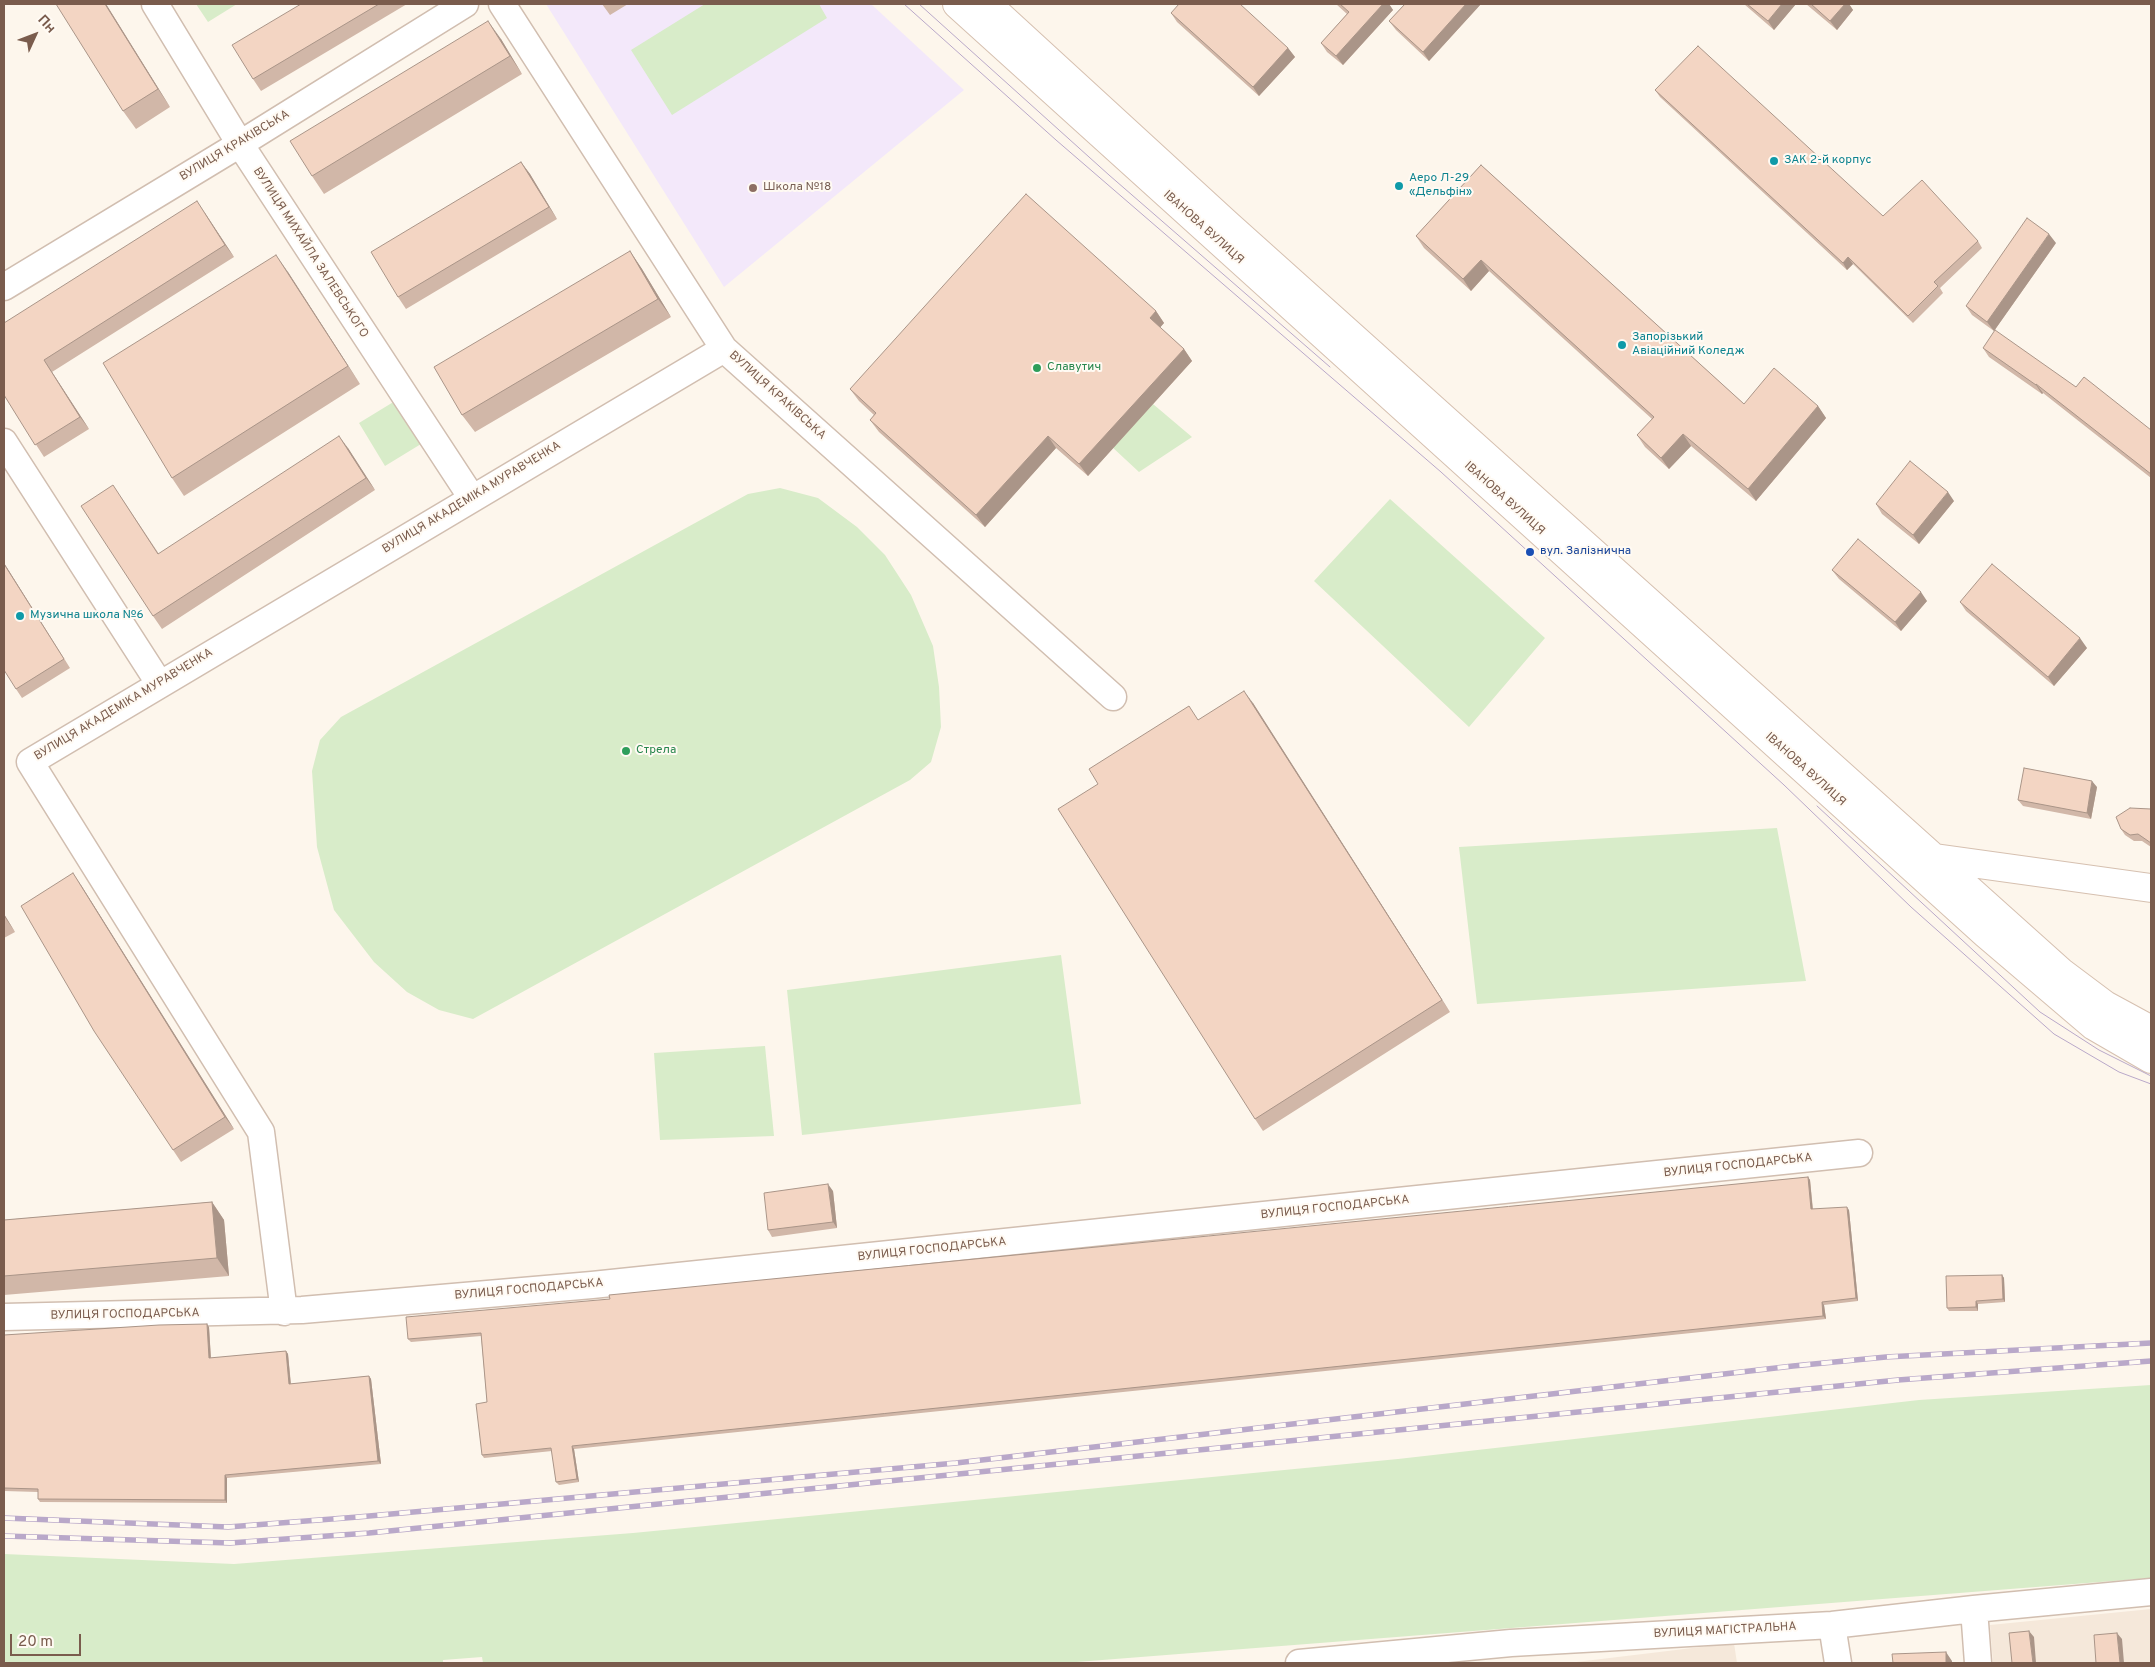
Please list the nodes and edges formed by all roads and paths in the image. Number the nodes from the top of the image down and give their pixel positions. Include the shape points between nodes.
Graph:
1 (155, 4) edge
2 (465, 4) edge
3 (502, 4) edge
4 (957, 4) edge
5 (987, 4) edge
6 (240, 144) junction
7 (4, 287) edge
8 (724, 348) junction
9 (4, 442) edge
10 (472, 498) junction
11 (160, 683) junction
12 (1113, 697) dead end
13 (1897, 853) junction
14 (1936, 858) junction
15 (2151, 888) edge
16 (2151, 1030) edge
17 (2151, 1059) edge
18 (1859, 1153) dead end
19 (284, 1312) junction
20 (4, 1318) edge
21 (2151, 1592) edge
22 (1974, 1609) junction
23 (1832, 1625) junction
24 (1512, 1653) edge
25 (1299, 1663) edge
26 (1838, 1663) edge
27 (1978, 1663) edge

1 - 6 street, ВУЛИЦЯ МИХАЙЛА ЗАЛЕВСЬКОГО
2 - 6 street, ВУЛИЦЯ КРАКІВСЬКА
3 - 8 street, ВУЛИЦЯ КРАКІВСЬКА
4 - 13 main road, ІВАНОВА ВУЛИЦЯ
5 - 14 main road, ІВАНОВА ВУЛИЦЯ via 1235,231
6 - 7 street, ВУЛИЦЯ КРАКІВСЬКА
6 - 10 street, ВУЛИЦЯ МИХАЙЛА ЗАЛЕВСЬКОГО
8 - 10 street, ВУЛИЦЯ АКАДЕМІКА МУРАВЧЕНКА
8 - 12 street, ВУЛИЦЯ КРАКІВСЬКА
9 - 11 street
10 - 11 street, ВУЛИЦЯ АКАДЕМІКА МУРАВЧЕНКА
11 - 19 street, ВУЛИЦЯ АКАДЕМІКА МУРАВЧЕНКА via 30,762 261,1132
13 - 14 street
13 - 17 main road, ІВАНОВА ВУЛИЦЯ via 2048,989 2094,1026
14 - 15 main road
14 - 16 main road, ІВАНОВА ВУЛИЦЯ via 2061,972 2105,1005
18 - 19 street, ВУЛИЦЯ ГОСПОДАРСЬКА via 602,1284
19 - 20 street, ВУЛИЦЯ ГОСПОДАРСЬКА
21 - 22 street, ВУЛИЦЯ МАГІСТРАЛЬНА
22 - 23 street, ВУЛИЦЯ МАГІСТРАЛЬНА
22 - 27 street
23 - 24 street, ВУЛИЦЯ МАГІСТРАЛЬНА
23 - 26 street
24 - 25 street, ВУЛИЦЯ МАГІСТРАЛЬНА

